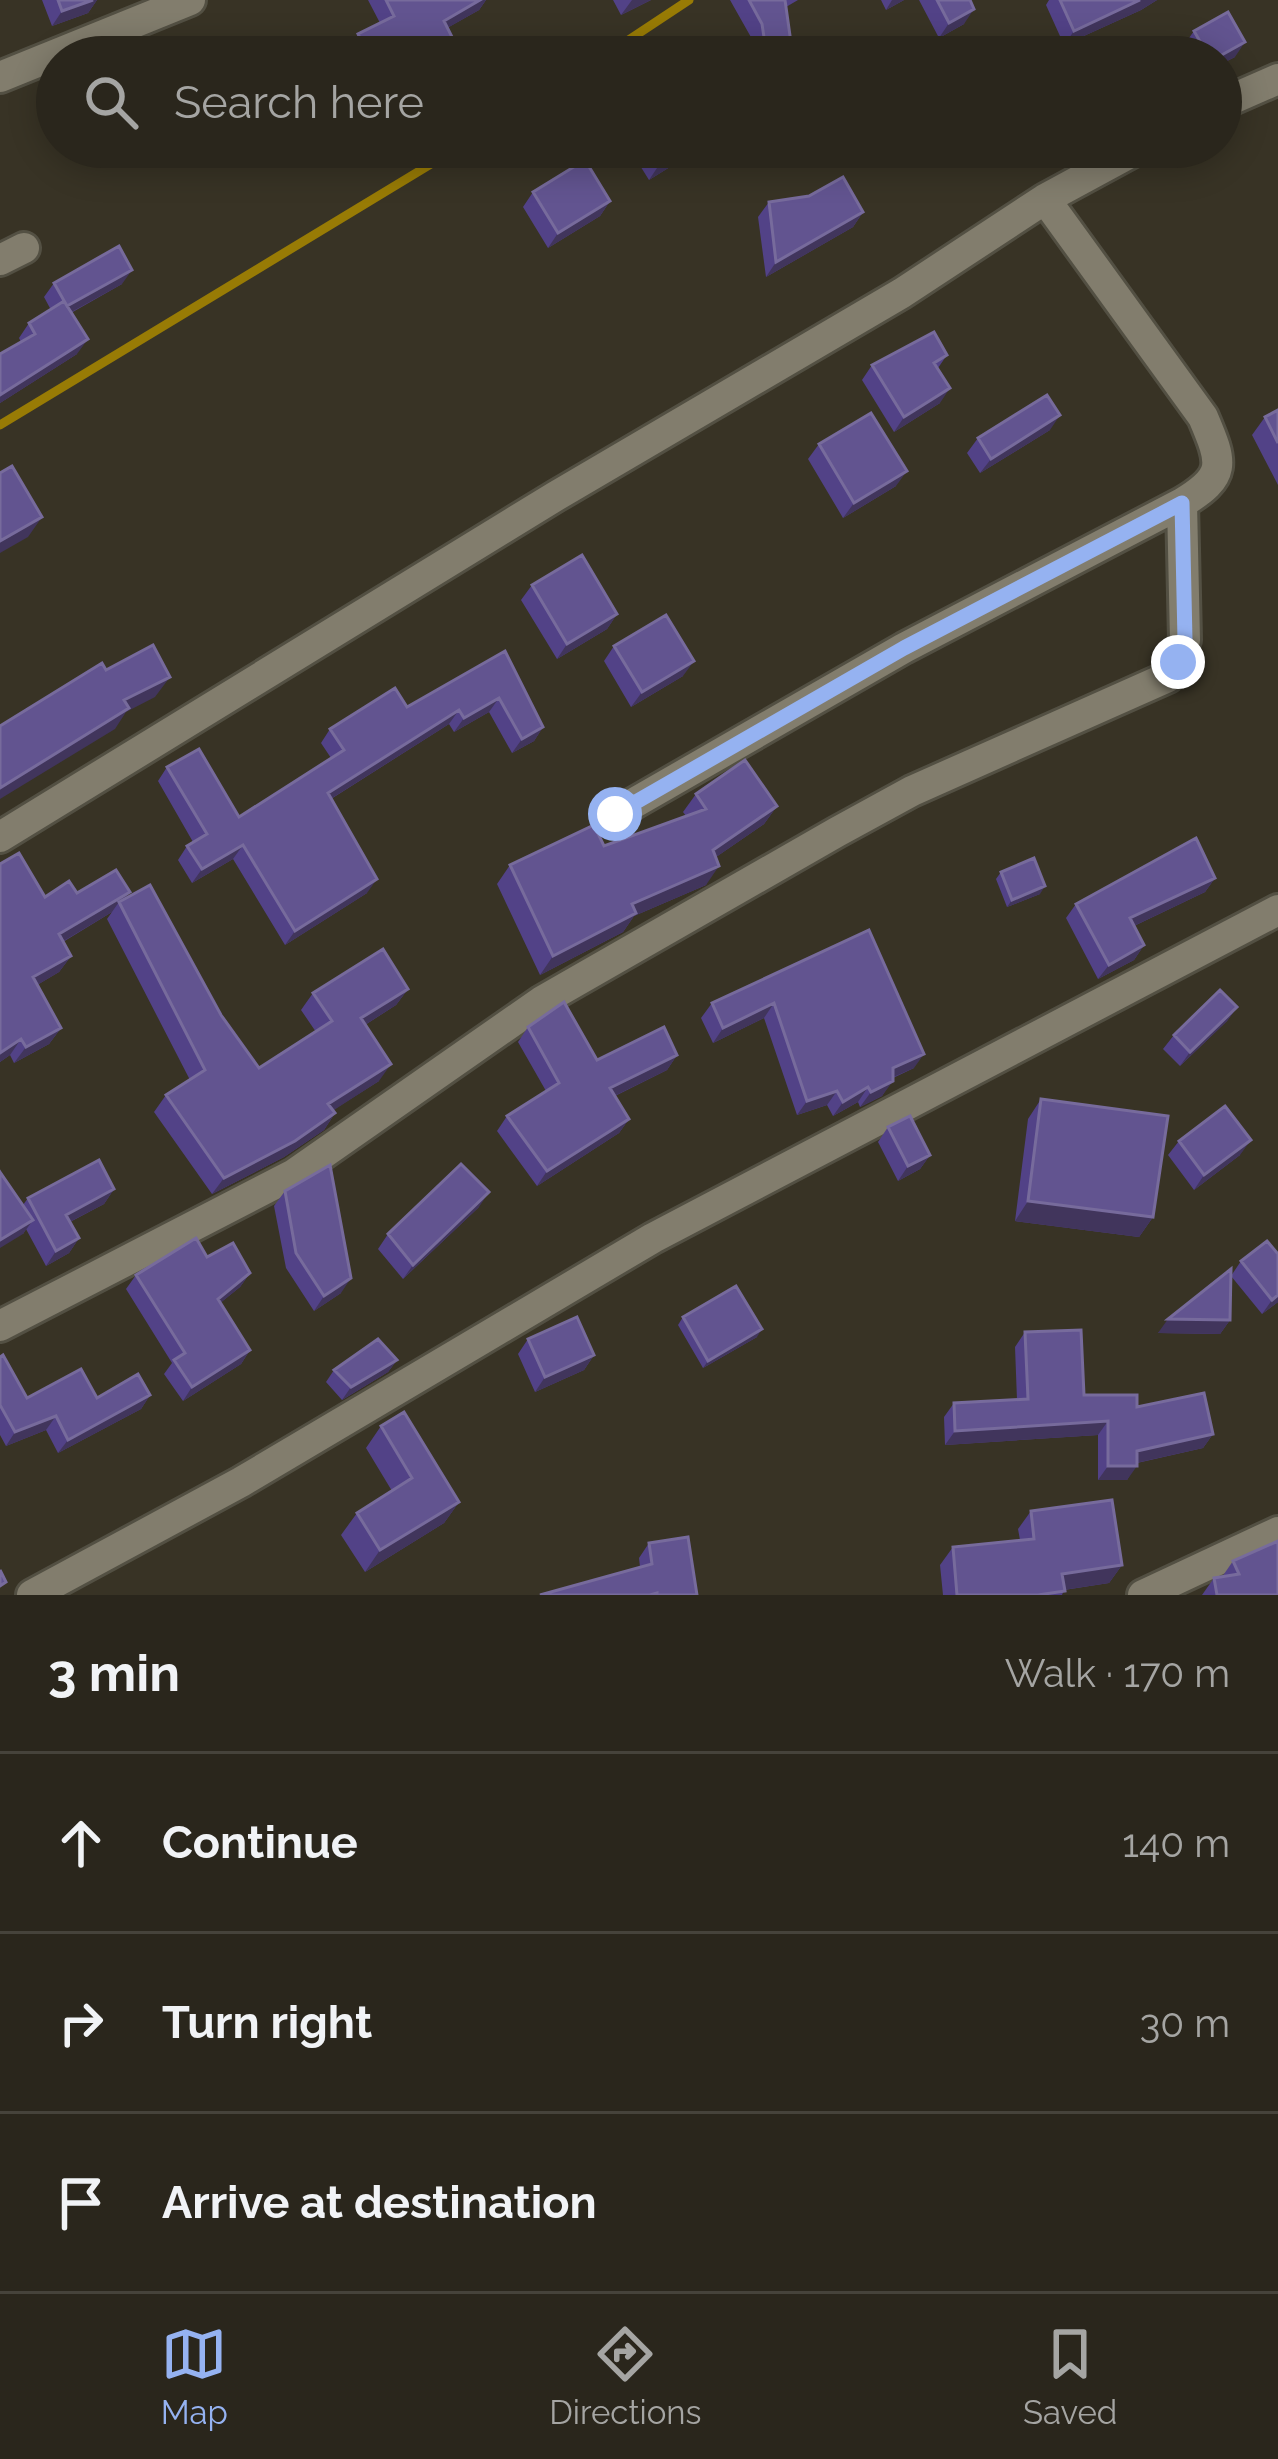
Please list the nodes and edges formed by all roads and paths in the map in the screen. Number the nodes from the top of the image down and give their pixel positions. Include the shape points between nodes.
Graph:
1 (190, 0) edge
2 (101, 36) edge
3 (36, 62) edge
4 (0, 77) edge
5 (1278, 79) edge
6 (1242, 95) edge
7 (1103, 168) edge
8 (1045, 199) junction
9 (1182, 503) junction
10 (615, 814) dead end
11 (0, 837) edge
12 (1278, 910) edge
13 (0, 1327) edge
14 (1278, 1532) edge
15 (32, 1595) edge
16 (1143, 1595) edge

1 - 2 street
3 - 4 street
5 - 6 street
7 - 8 street
8 - 9 street via 1203,417 1219,467 1212,485
8 - 11 street via 883,305
9 - 10 street via 904,648
9 - 13 street via 1185,640 1168,677 837,832 526,1011 294,1174
12 - 15 street via 673,1227 241,1482
14 - 16 street

